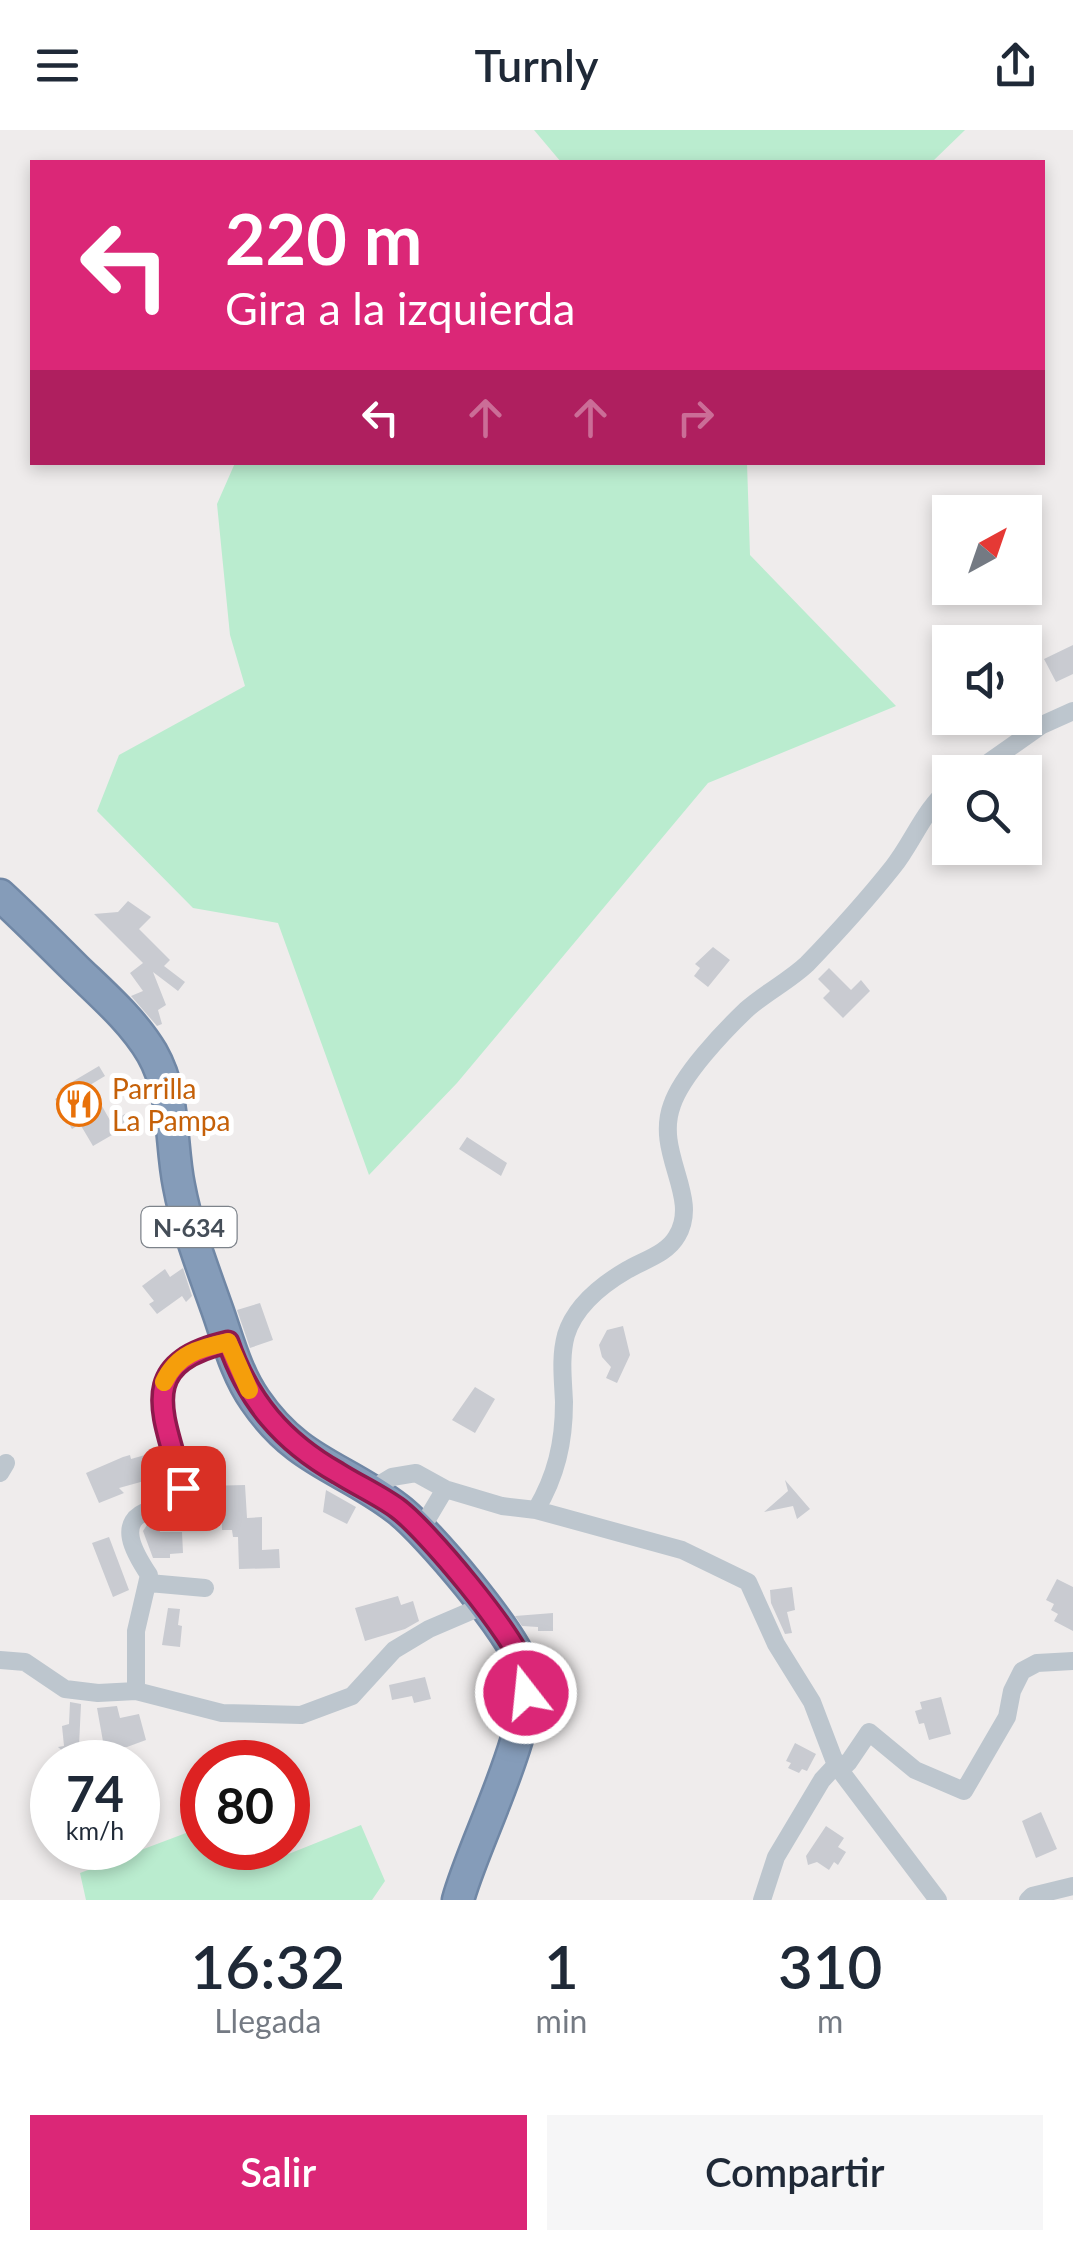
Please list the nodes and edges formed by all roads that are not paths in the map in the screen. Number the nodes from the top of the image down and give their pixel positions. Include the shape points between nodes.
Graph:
1 (1073, 711) edge
2 (999, 755) edge
3 (932, 808) edge
4 (0, 895) edge
5 (228, 1342) junction
6 (446, 1489) junction
7 (369, 1491) junction
8 (536, 1510) junction
9 (420, 1531) junction
10 (149, 1583) junction
11 (205, 1588) dead end
12 (484, 1605) junction
13 (0, 1660) edge
14 (1073, 1661) edge
15 (136, 1692) junction
16 (836, 1764) junction
17 (1073, 1886) edge
18 (458, 1900) edge
19 (762, 1900) edge
20 (938, 1900) edge
21 (1028, 1900) edge

1 - 2 street
3 - 8 street via 894,866 840,927 804,966 748,1009 672,1101 668,1152 686,1211 677,1237 660,1254 602,1286 578,1310 562,1364 563,1442
4 - 5 highway, N-634 via 110,1002 153,1054 173,1118 190,1232
5 - 7 highway, N-634 via 251,1396 282,1434
5 - 10 street via 185,1356 163,1383 162,1407 183,1488 176,1507 148,1510 132,1524 130,1540
6 - 7 street via 416,1472
6 - 8 street
6 - 9 street
7 - 9 highway, N-634
8 - 16 street via 682,1550 748,1582 812,1702
9 - 12 highway, N-634
10 - 11 street
10 - 15 street via 136,1631
12 - 15 street via 412,1638 352,1696 312,1713 207,1711
12 - 18 highway, N-634 via 518,1656 526,1693 522,1728
13 - 15 street via 25,1662 66,1688
14 - 16 street via 1022,1671 1007,1717 964,1792 915,1770 868,1732 848,1762
16 - 19 street via 776,1858
16 - 20 street
17 - 21 street

